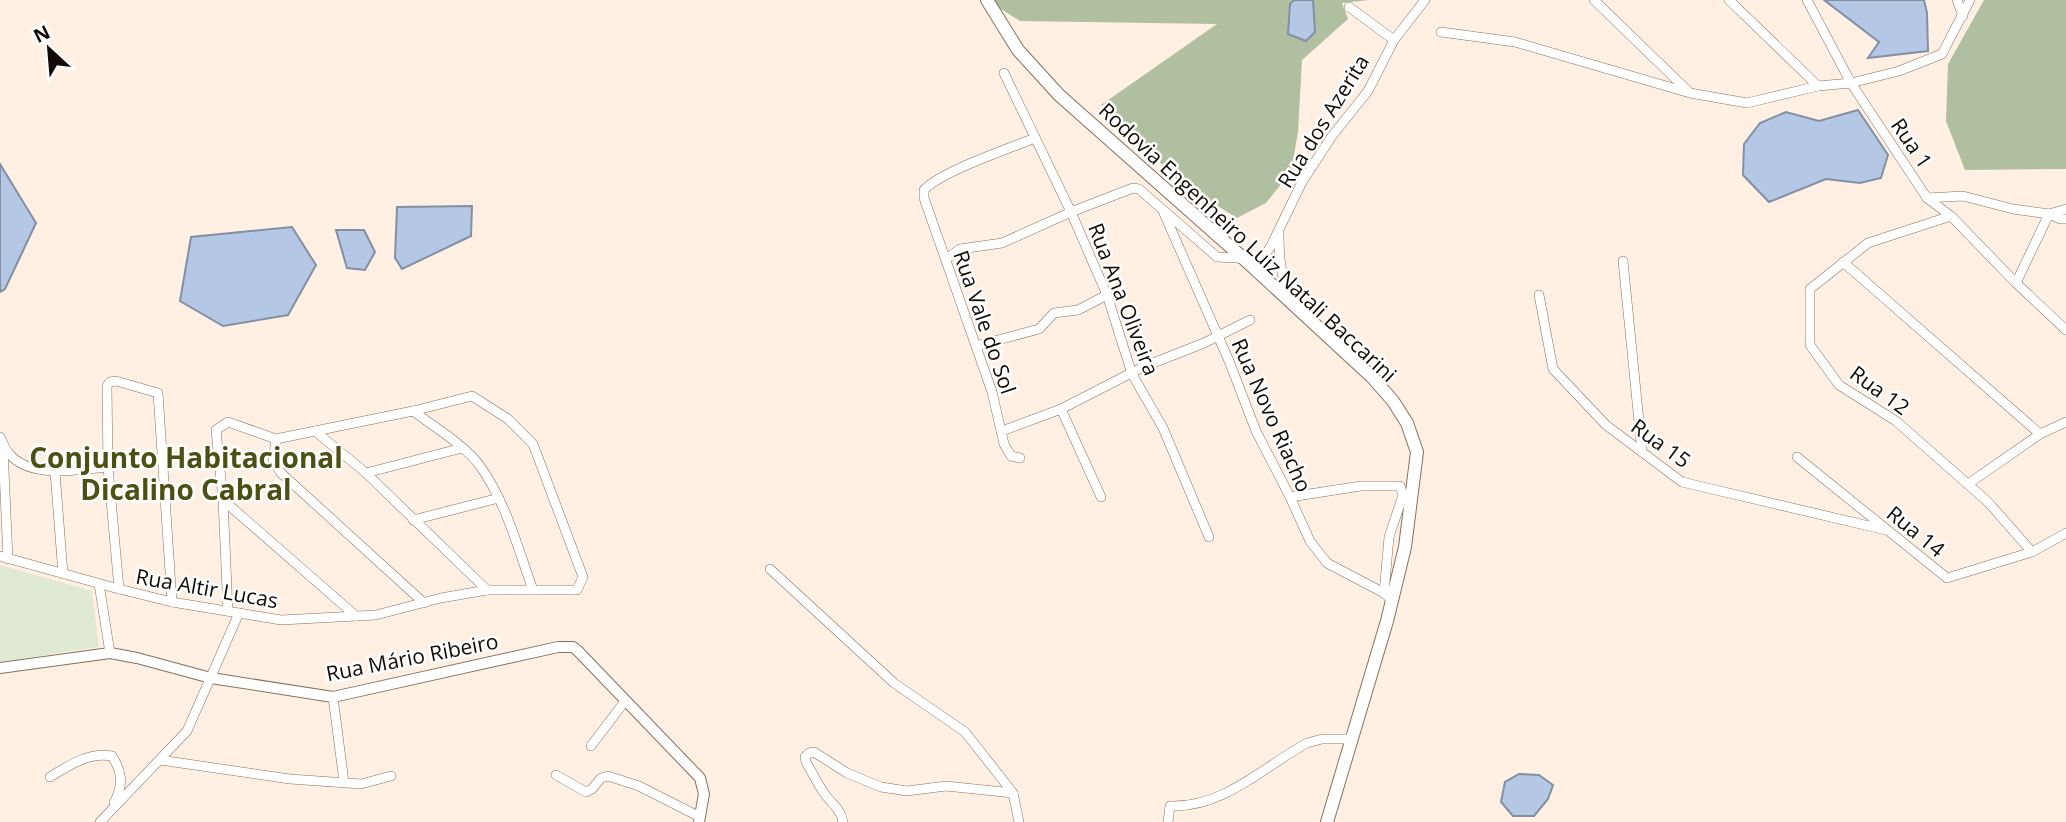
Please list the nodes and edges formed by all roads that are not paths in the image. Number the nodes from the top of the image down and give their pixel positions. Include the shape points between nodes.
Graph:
1 (987, 0) edge
2 (1426, 0) edge
3 (1594, 0) edge
4 (1729, 0) edge
5 (1807, 0) edge
6 (1957, 0) edge
7 (1970, 0) edge
8 (1349, 7) dead end
9 (1963, 16) junction
10 (1440, 32) dead end
11 (1394, 40) junction
12 (1004, 73) dead end
13 (1851, 83) junction
14 (1818, 86) junction
15 (1690, 93) junction
16 (1035, 138) junction
17 (1927, 198) junction
18 (1162, 209) junction
19 (2066, 209) edge
20 (1071, 212) junction
21 (2049, 214) junction
22 (1951, 216) junction
23 (2066, 219) edge
24 (1279, 230) junction
25 (1244, 258) junction
26 (946, 259) junction
27 (1623, 261) dead end
28 (1843, 262) junction
29 (2016, 283) junction
30 (1107, 295) junction
31 (1539, 295) dead end
32 (1295, 305) junction
33 (1250, 320) dead end
34 (2066, 331) edge
35 (1218, 336) junction
36 (976, 346) junction
37 (1132, 374) junction
38 (1061, 409) junction
39 (413, 411) junction
40 (2066, 422) edge
41 (315, 431) junction
42 (1002, 431) junction
43 (2040, 434) junction
44 (276, 439) junction
45 (2, 440) edge
46 (462, 448) junction
47 (1642, 452) junction
48 (1797, 457) dead end
49 (1020, 458) dead end
50 (108, 467) junction
51 (55, 472) junction
52 (366, 473) junction
53 (1968, 484) junction
54 (1290, 497) junction
55 (1101, 498) dead end
56 (499, 499) junction
57 (223, 500) junction
58 (413, 520) junction
59 (1886, 530) junction
60 (2066, 533) edge
61 (1209, 537) dead end
62 (2032, 552) junction
63 (4, 558) edge
64 (770, 569) dead end
65 (63, 574) junction
66 (99, 584) junction
67 (118, 589) junction
68 (486, 590) junction
69 (533, 590) junction
70 (1388, 596) junction
71 (172, 601) junction
72 (424, 603) junction
73 (228, 611) junction
74 (239, 613) junction
75 (356, 616) junction
76 (110, 653) junction
77 (0, 668) edge
78 (211, 678) junction
79 (333, 697) junction
80 (625, 701) junction
81 (1351, 738) junction
82 (591, 746) dead end
83 (160, 760) junction
84 (556, 775) dead end
85 (391, 776) dead end
86 (50, 777) dead end
87 (344, 782) junction
88 (1013, 793) junction
89 (108, 813) junction
90 (699, 820) edge
91 (100, 822) edge
92 (844, 822) edge
93 (1018, 822) edge
94 (1168, 822) edge
95 (1327, 822) edge

1 - 25 main road, Rodovia Engenheiro Luiz Natali Baccarini via 1018,50 1059,95
2 - 11 street, Rua dos Azerita
3 - 15 street
4 - 14 street
5 - 13 street, Rua 1
6 - 9 street
7 - 9 street
8 - 11 street
9 - 13 street via 1942,54
10 - 15 street via 1515,42
11 - 24 street, Rua dos Azerita via 1368,91 1302,182
12 - 16 street, Rua Ana Oliveira
13 - 14 street
13 - 17 street, Rua 1
14 - 15 street via 1747,103
16 - 20 street, Rua Ana Oliveira
16 - 26 street, Rua Vale do Sol via 944,176 924,190
17 - 21 street via 1963,196
17 - 22 street, Rua 1
18 - 20 street via 1133,188
18 - 25 street via 1217,257
18 - 35 street, Rua Novo Riacho
19 - 21 street
20 - 26 street via 1002,243 960,249
20 - 30 street, Rua Ana Oliveira
21 - 23 street
21 - 29 street
22 - 28 street, Rua 12 via 1867,243
22 - 29 street, Rua 1
24 - 25 street, Rua dos Azerita via 1264,256
24 - 32 street via 1279,258
25 - 32 main road, Rodovia Engenheiro Luiz Natali Baccarini
26 - 36 street, Rua Vale do Sol
27 - 47 street
28 - 43 street
28 - 53 street, Rua 12 via 1810,289 1810,345 1839,385 1896,421
29 - 34 street, Rua 1
30 - 36 street via 1078,310 1054,313 1040,329
30 - 37 street, Rua Ana Oliveira
31 - 47 street, Rua 15 via 1553,369 1606,425
32 - 70 main road, Rodovia Engenheiro Luiz Natali Baccarini via 1393,401 1417,452 1405,547
33 - 35 street
35 - 37 street
35 - 54 street, Rua Novo Riacho via 1256,431
36 - 42 street, Rua Vale do Sol
37 - 38 street
37 - 61 street, Rua Ana Oliveira via 1163,428
38 - 42 street
38 - 55 street
39 - 41 street
39 - 46 street
39 - 69 street, Rua Altir Lucas via 472,396 508,419 533,444 583,577 578,590
40 - 43 street
41 - 44 street
41 - 52 street
42 - 49 street, Rua Vale do Sol via 1011,456
43 - 53 street
44 - 57 street via 228,422 216,430
44 - 72 street via 273,461 281,473
45 - 51 street via 8,454 30,467
45 - 63 street
46 - 52 street
46 - 56 street via 479,465
47 - 59 street, Rua 15 via 1682,482
48 - 59 street, Rua 14
50 - 51 street
50 - 67 street
50 - 71 street via 107,386 116,381 158,393
51 - 65 street
52 - 58 street
53 - 62 street, Rua 12
54 - 70 street, Rua Novo Riacho via 1310,541 1327,562
54 - 70 street via 1361,486 1400,486 1403,495 1390,537
56 - 58 street
56 - 69 street
57 - 73 street
57 - 75 street
58 - 68 street
59 - 62 street, Rua 14 via 1947,578
60 - 62 street, Rua 14
63 - 65 street, Rua Altir Lucas
64 - 88 street via 894,683 965,732
65 - 66 street, Rua Altir Lucas
66 - 67 street, Rua Altir Lucas
66 - 76 street
67 - 71 street, Rua Altir Lucas
68 - 69 street, Rua Altir Lucas
68 - 72 street, Rua Altir Lucas
70 - 81 main road, Rodovia Engenheiro Luiz Natali Baccarini
71 - 73 street, Rua Altir Lucas
72 - 75 street, Rua Altir Lucas
73 - 74 street, Rua Altir Lucas
74 - 75 street, Rua Altir Lucas via 281,620
74 - 78 street
76 - 77 street, Rua Mário Ribeiro
76 - 78 street, Rua Mário Ribeiro
78 - 79 street, Rua Mário Ribeiro
78 - 83 street via 187,731
79 - 80 street, Rua Mário Ribeiro via 558,646 578,651
79 - 87 street
80 - 82 street
80 - 90 street via 699,778 704,794
81 - 94 street via 1307,743 1220,798 1170,806
81 - 95 main road, Rodovia Engenheiro Luiz Natali Baccarini
83 - 87 street
83 - 89 street
84 - 90 street via 586,792 608,776 639,786
85 - 87 street via 361,784
86 - 89 street via 90,757 112,756 122,785
88 - 92 street via 946,786 908,792 881,787 809,753 806,762
88 - 93 street
89 - 91 street

